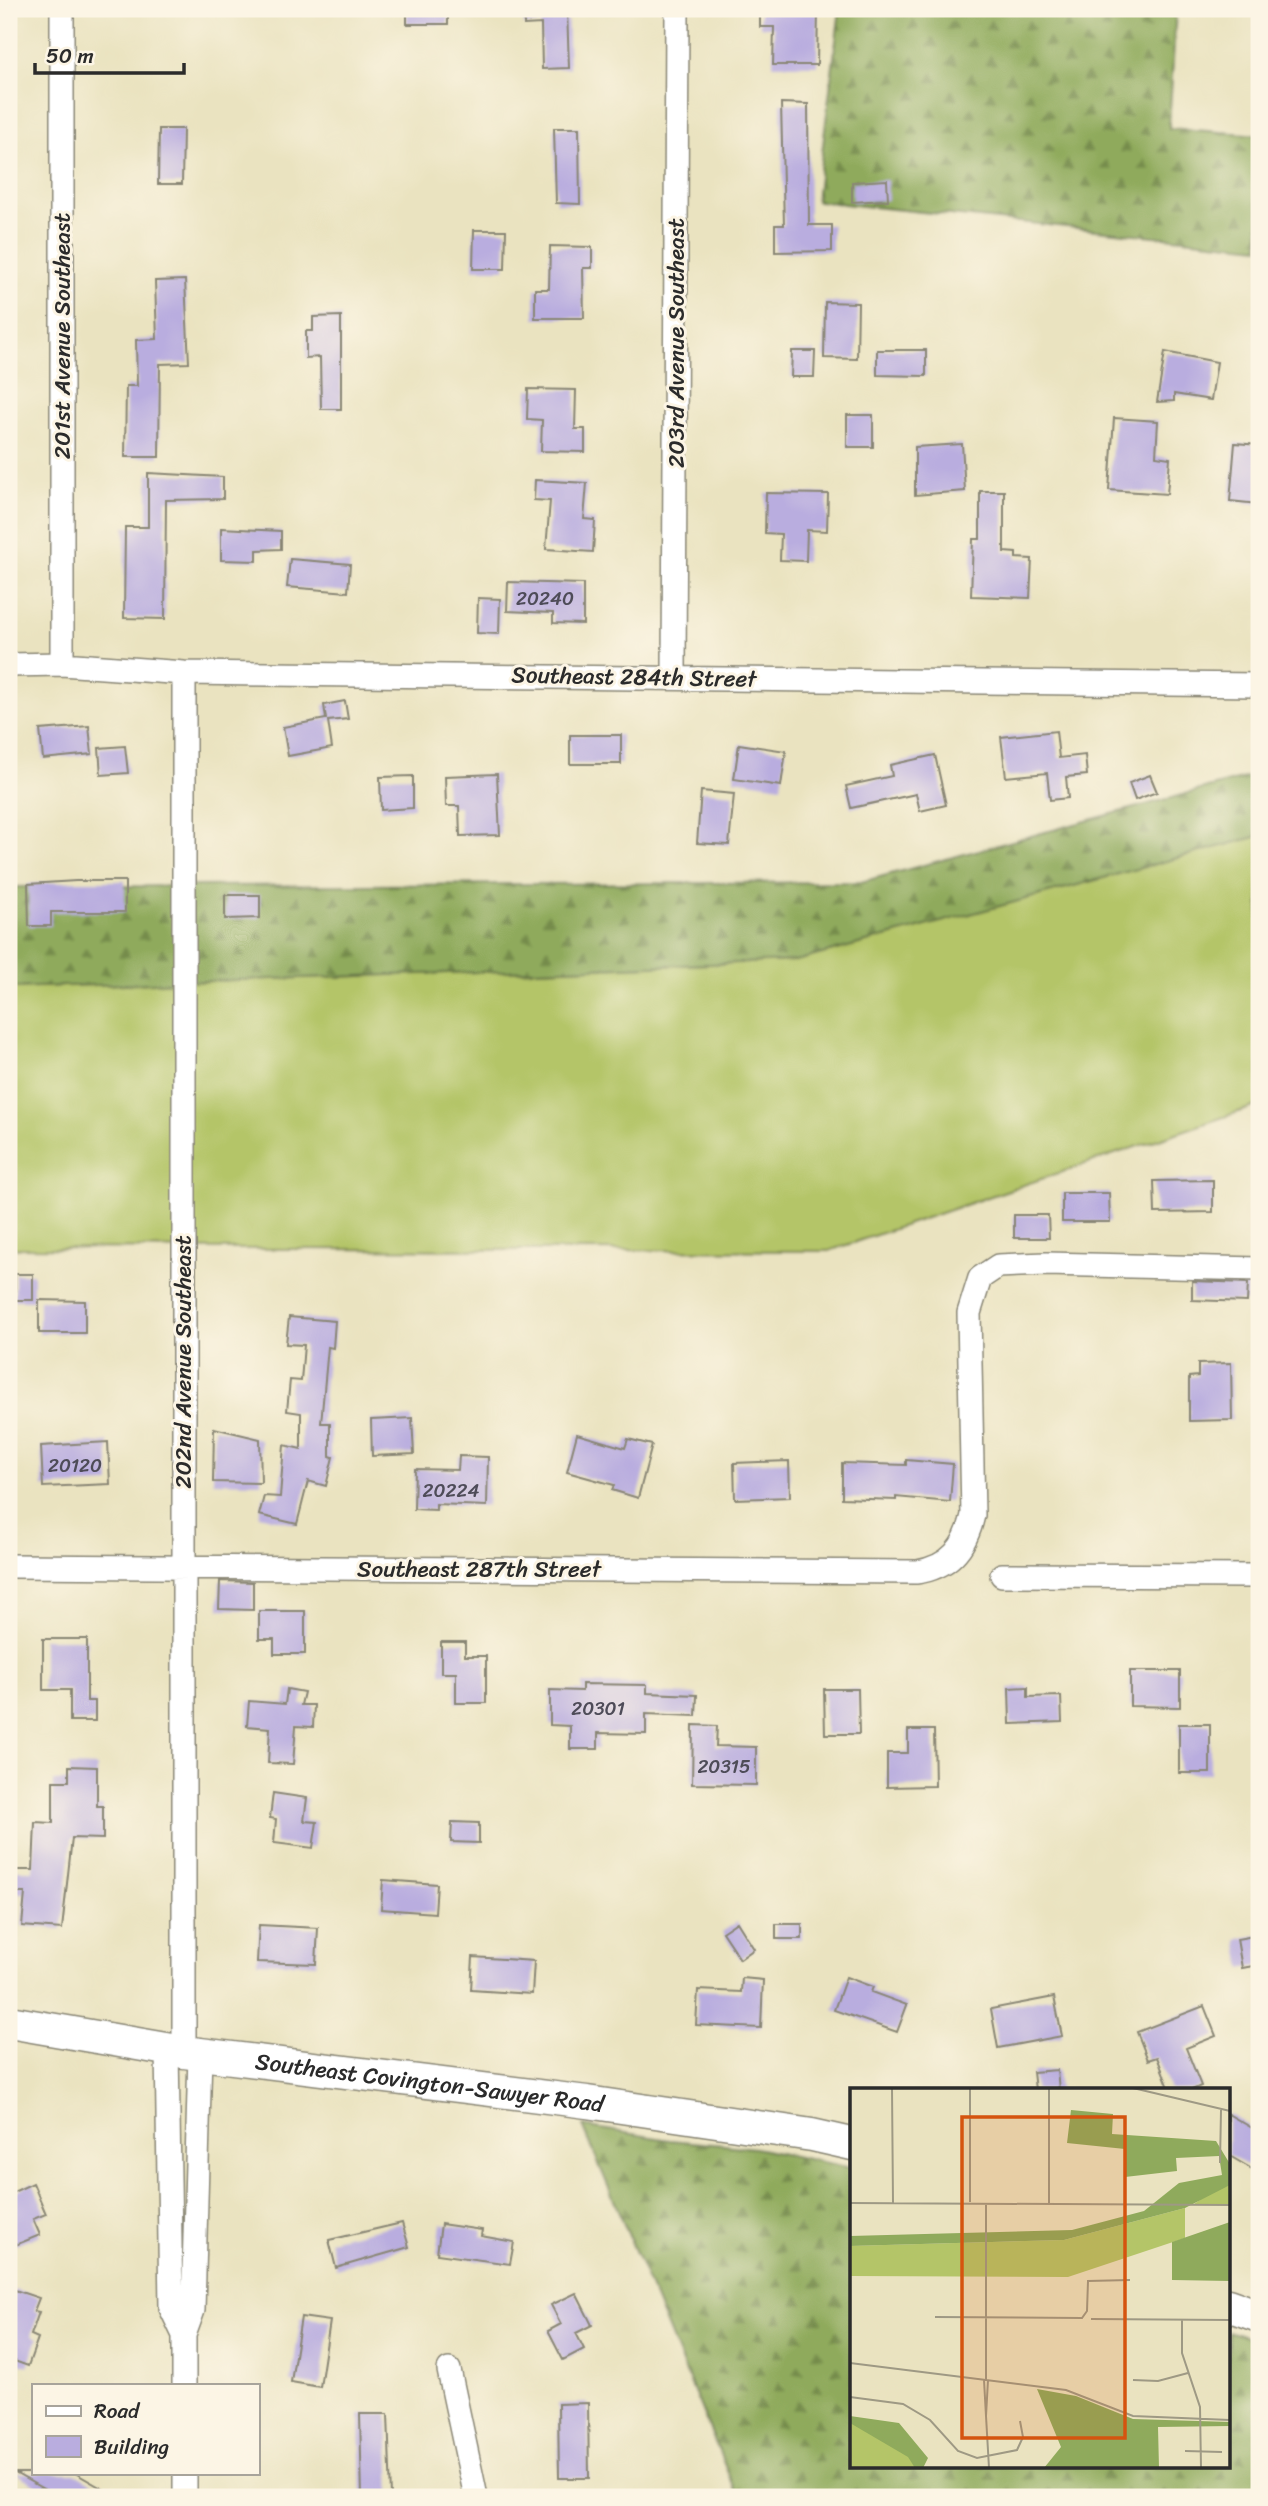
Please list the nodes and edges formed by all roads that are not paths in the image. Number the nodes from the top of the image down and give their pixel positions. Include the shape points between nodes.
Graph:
1 (62, 9) edge
2 (677, 9) edge
3 (62, 664) junction
4 (9, 665) edge
5 (184, 673) junction
6 (674, 677) junction
7 (1259, 685) edge
8 (1259, 1269) edge
9 (9, 1566) edge
10 (182, 1568) junction
11 (1002, 1574) dead end
12 (1259, 1576) edge
13 (9, 2022) edge
14 (184, 2052) junction
15 (850, 2144) edge
16 (1230, 2306) edge
17 (1259, 2316) edge
18 (184, 2335) junction
19 (449, 2370) dead end
20 (184, 2384) edge
21 (184, 2474) edge
22 (185, 2497) edge
23 (476, 2497) edge

1 - 3 street, 201st Avenue Southeast
2 - 6 street, 203rd Avenue Southeast
3 - 4 street, Southeast 284th Street
3 - 5 street, Southeast 284th Street
5 - 6 street, Southeast 284th Street
5 - 10 street, 202nd Avenue Southeast
6 - 7 street, Southeast 284th Street
8 - 10 street, Southeast 287th Street via 1046,1264 998,1266 980,1278 969,1313 974,1514 969,1535 947,1562 934,1569
9 - 10 street, Southeast 287th Street
10 - 14 street, 202nd Avenue Southeast
11 - 12 street
13 - 14 street, Southeast Covington-Sawyer Road
14 - 15 street, Southeast Covington-Sawyer Road via 587,2102
14 - 18 street, 202nd Avenue Southeast via 193,2310
14 - 18 street, 202nd Avenue Southeast via 171,2308
16 - 17 street
18 - 20 street, 202nd Avenue Southeast
19 - 23 street
21 - 22 street

